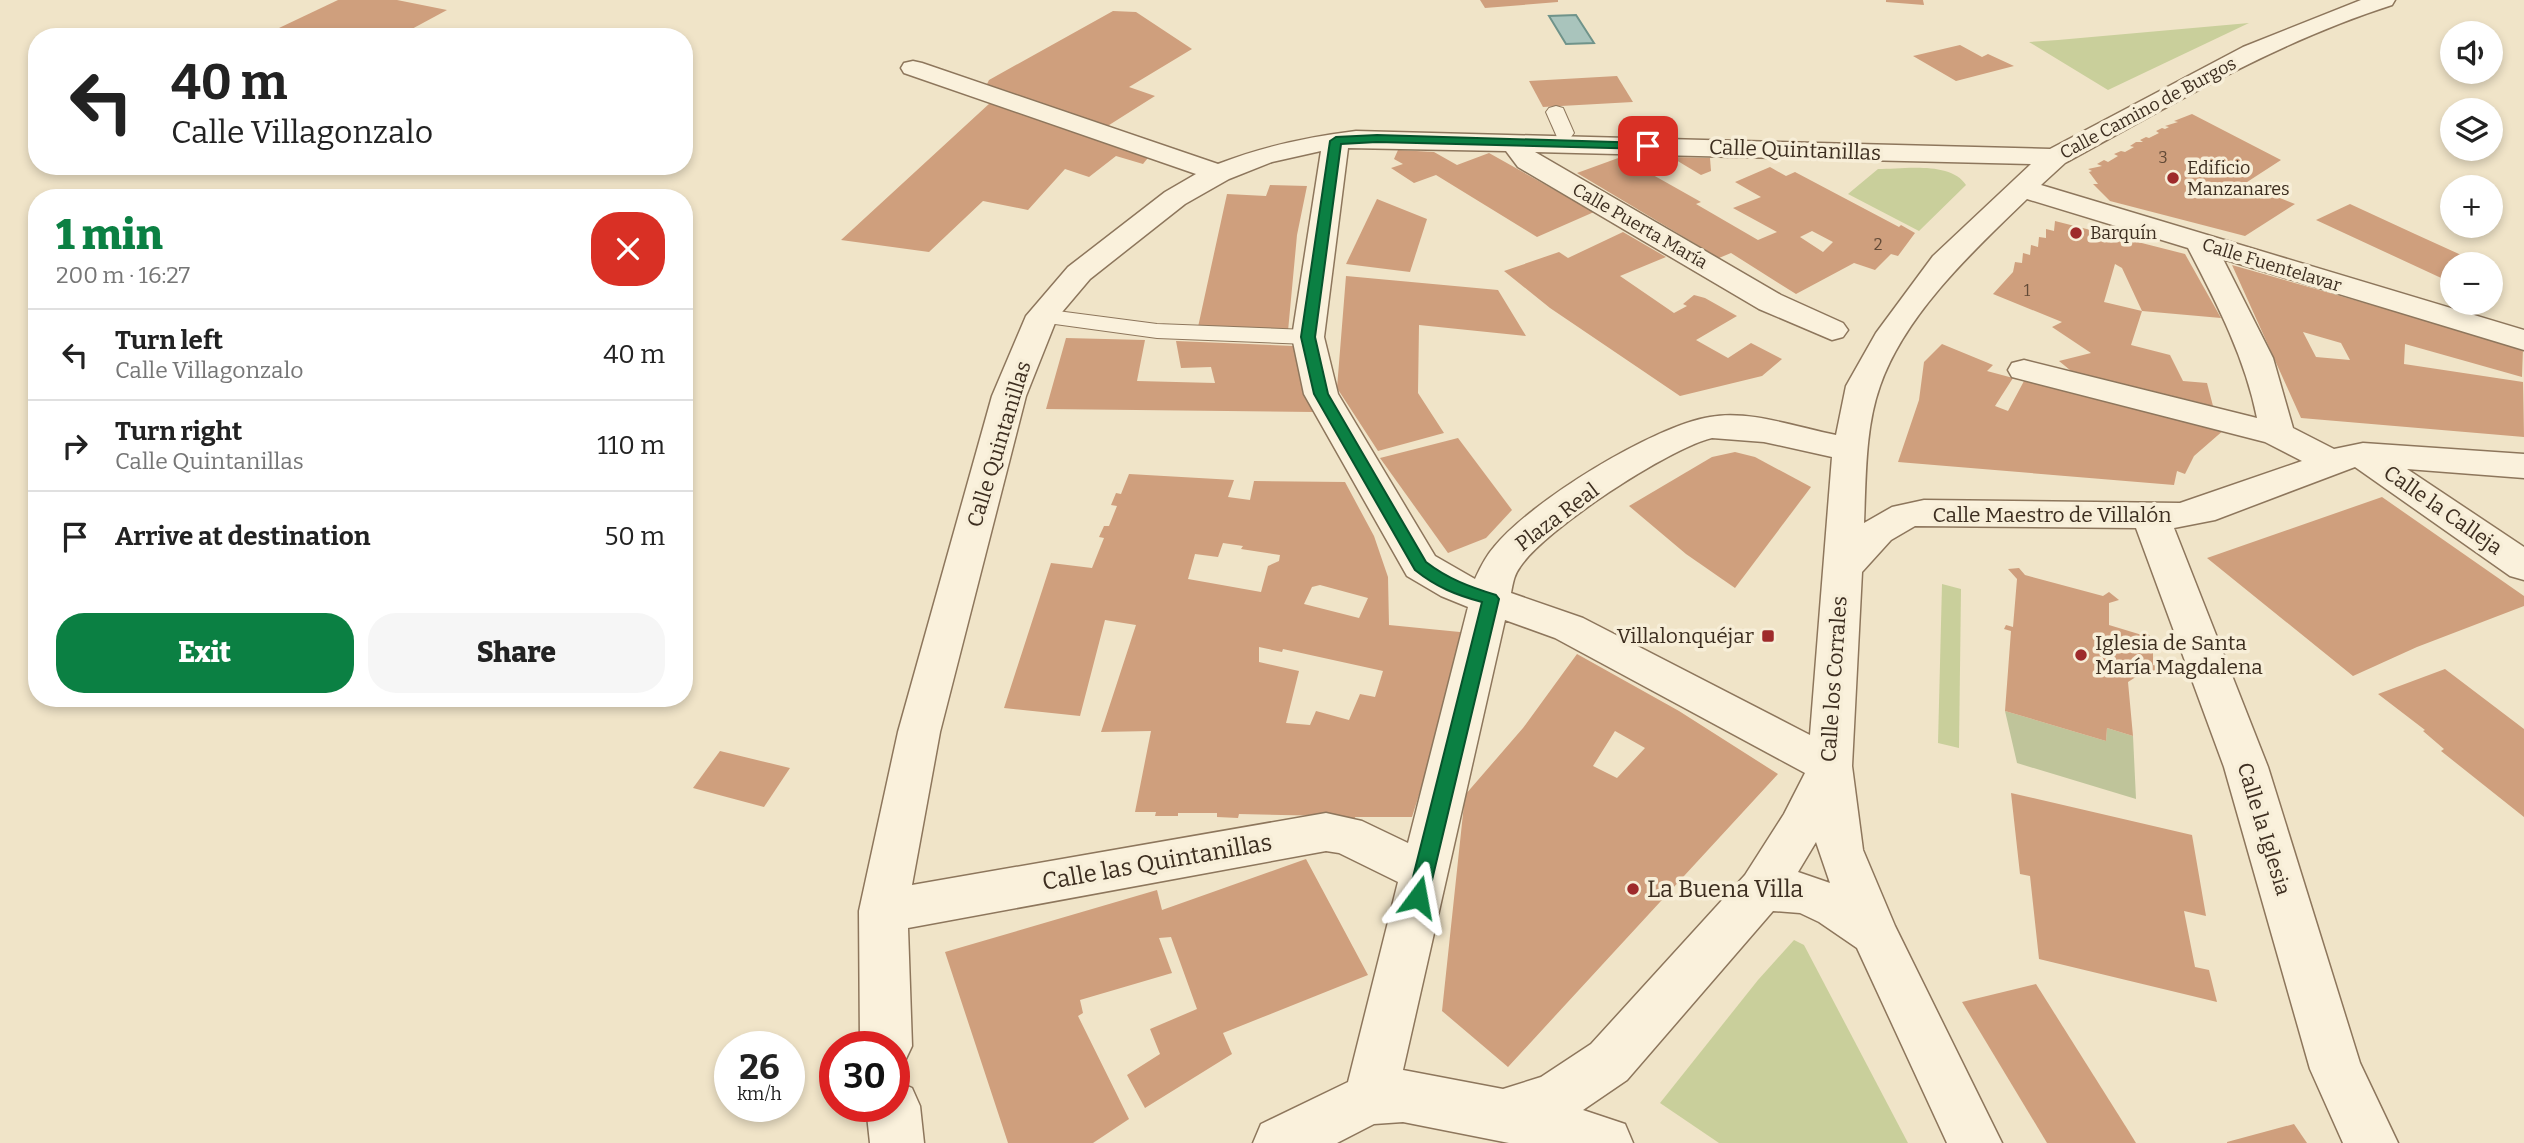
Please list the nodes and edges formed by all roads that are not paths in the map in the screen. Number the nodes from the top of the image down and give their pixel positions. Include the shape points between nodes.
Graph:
1 (2384, 0) edge
2 (913, 68) dead end
3 (1556, 112) dead end
4 (1564, 133) dead end
5 (1336, 141) junction
6 (1517, 143) junction
7 (2055, 157) junction
8 (1219, 173) junction
9 (2020, 188) junction
10 (2200, 243) junction
11 (1042, 316) junction
12 (1832, 330) dead end
13 (1308, 337) junction
14 (2524, 340) edge
15 (2024, 370) dead end
16 (2277, 434) junction
17 (2347, 459) junction
18 (1849, 465) junction
19 (2524, 466) edge
20 (1906, 515) junction
21 (2151, 517) junction
22 (2524, 566) edge
23 (1843, 569) junction
24 (1491, 599) junction
25 (1830, 766) junction
26 (1424, 872) junction
27 (1762, 890) junction
28 (883, 911) junction
29 (1874, 933) junction
30 (886, 1031) edge
31 (1591, 1076) junction
32 (1370, 1099) junction
33 (1503, 1115) junction
34 (895, 1122) edge
35 (897, 1143) edge
36 (1280, 1143) edge
37 (1605, 1143) edge
38 (1975, 1143) edge
39 (2371, 1143) edge

1 - 7 street, Calle Camino de Burgos via 2252,52
2 - 8 street
3 - 4 lane
5 - 6 street, Calle Quintanillas
5 - 8 street, Calle Quintanillas via 1262,156
5 - 13 street
6 - 7 street, Calle Quintanillas
6 - 12 street, Calle Puerta María via 1528,161 1770,303
7 - 9 street, Calle Camino de Burgos
8 - 11 street, Calle Quintanillas via 1128,233 1079,273
9 - 10 street, Calle Fuentelavar
9 - 18 street, Calle Camino de Burgos via 1944,262 1887,340 1863,386
10 - 14 street, Calle Fuentelavar
10 - 16 street via 2243,324 2270,392
11 - 13 lane via 1157,331
11 - 28 street, Calle Quintanillas via 1009,396 977,511 919,732
13 - 24 street via 1321,394 1421,566 1459,590
15 - 16 street
16 - 17 street, Calle la Calleja
17 - 19 street, Calle Maestro de Villalón
17 - 21 street, Calle Maestro de Villalón via 2202,511
17 - 22 street, Calle la Calleja
18 - 20 street via 1862,495
18 - 23 street, Calle los Corrales
18 - 24 street, Plaza Real via 1739,428 1694,429 1654,449 1537,527 1506,557
20 - 21 street, Calle Maestro de Villalón
20 - 23 street, Calle Maestro de Villalón via 1859,547
21 - 39 street, Calle la Iglesia via 2246,767 2336,1069
23 - 25 street, Calle los Corrales
24 - 25 street via 1569,628
24 - 26 street, Plaza Real
25 - 27 street, Calle los Corrales via 1800,828
25 - 29 street via 1840,850
26 - 28 street, Calle las Quintanillas via 1346,835 1326,832
26 - 32 street, Plaza Real
27 - 29 street via 1803,893 1836,907
27 - 31 street, Calle los Corrales via 1616,1055
28 - 30 street, Calle Quintanillas
29 - 38 street
31 - 33 street, Calle los Corrales via 1555,1098
31 - 37 street via 1584,1098 1587,1118
32 - 33 street, Calle los Corrales via 1403,1096
32 - 36 street, Calle los Corrales
33 - 37 street
34 - 35 street

